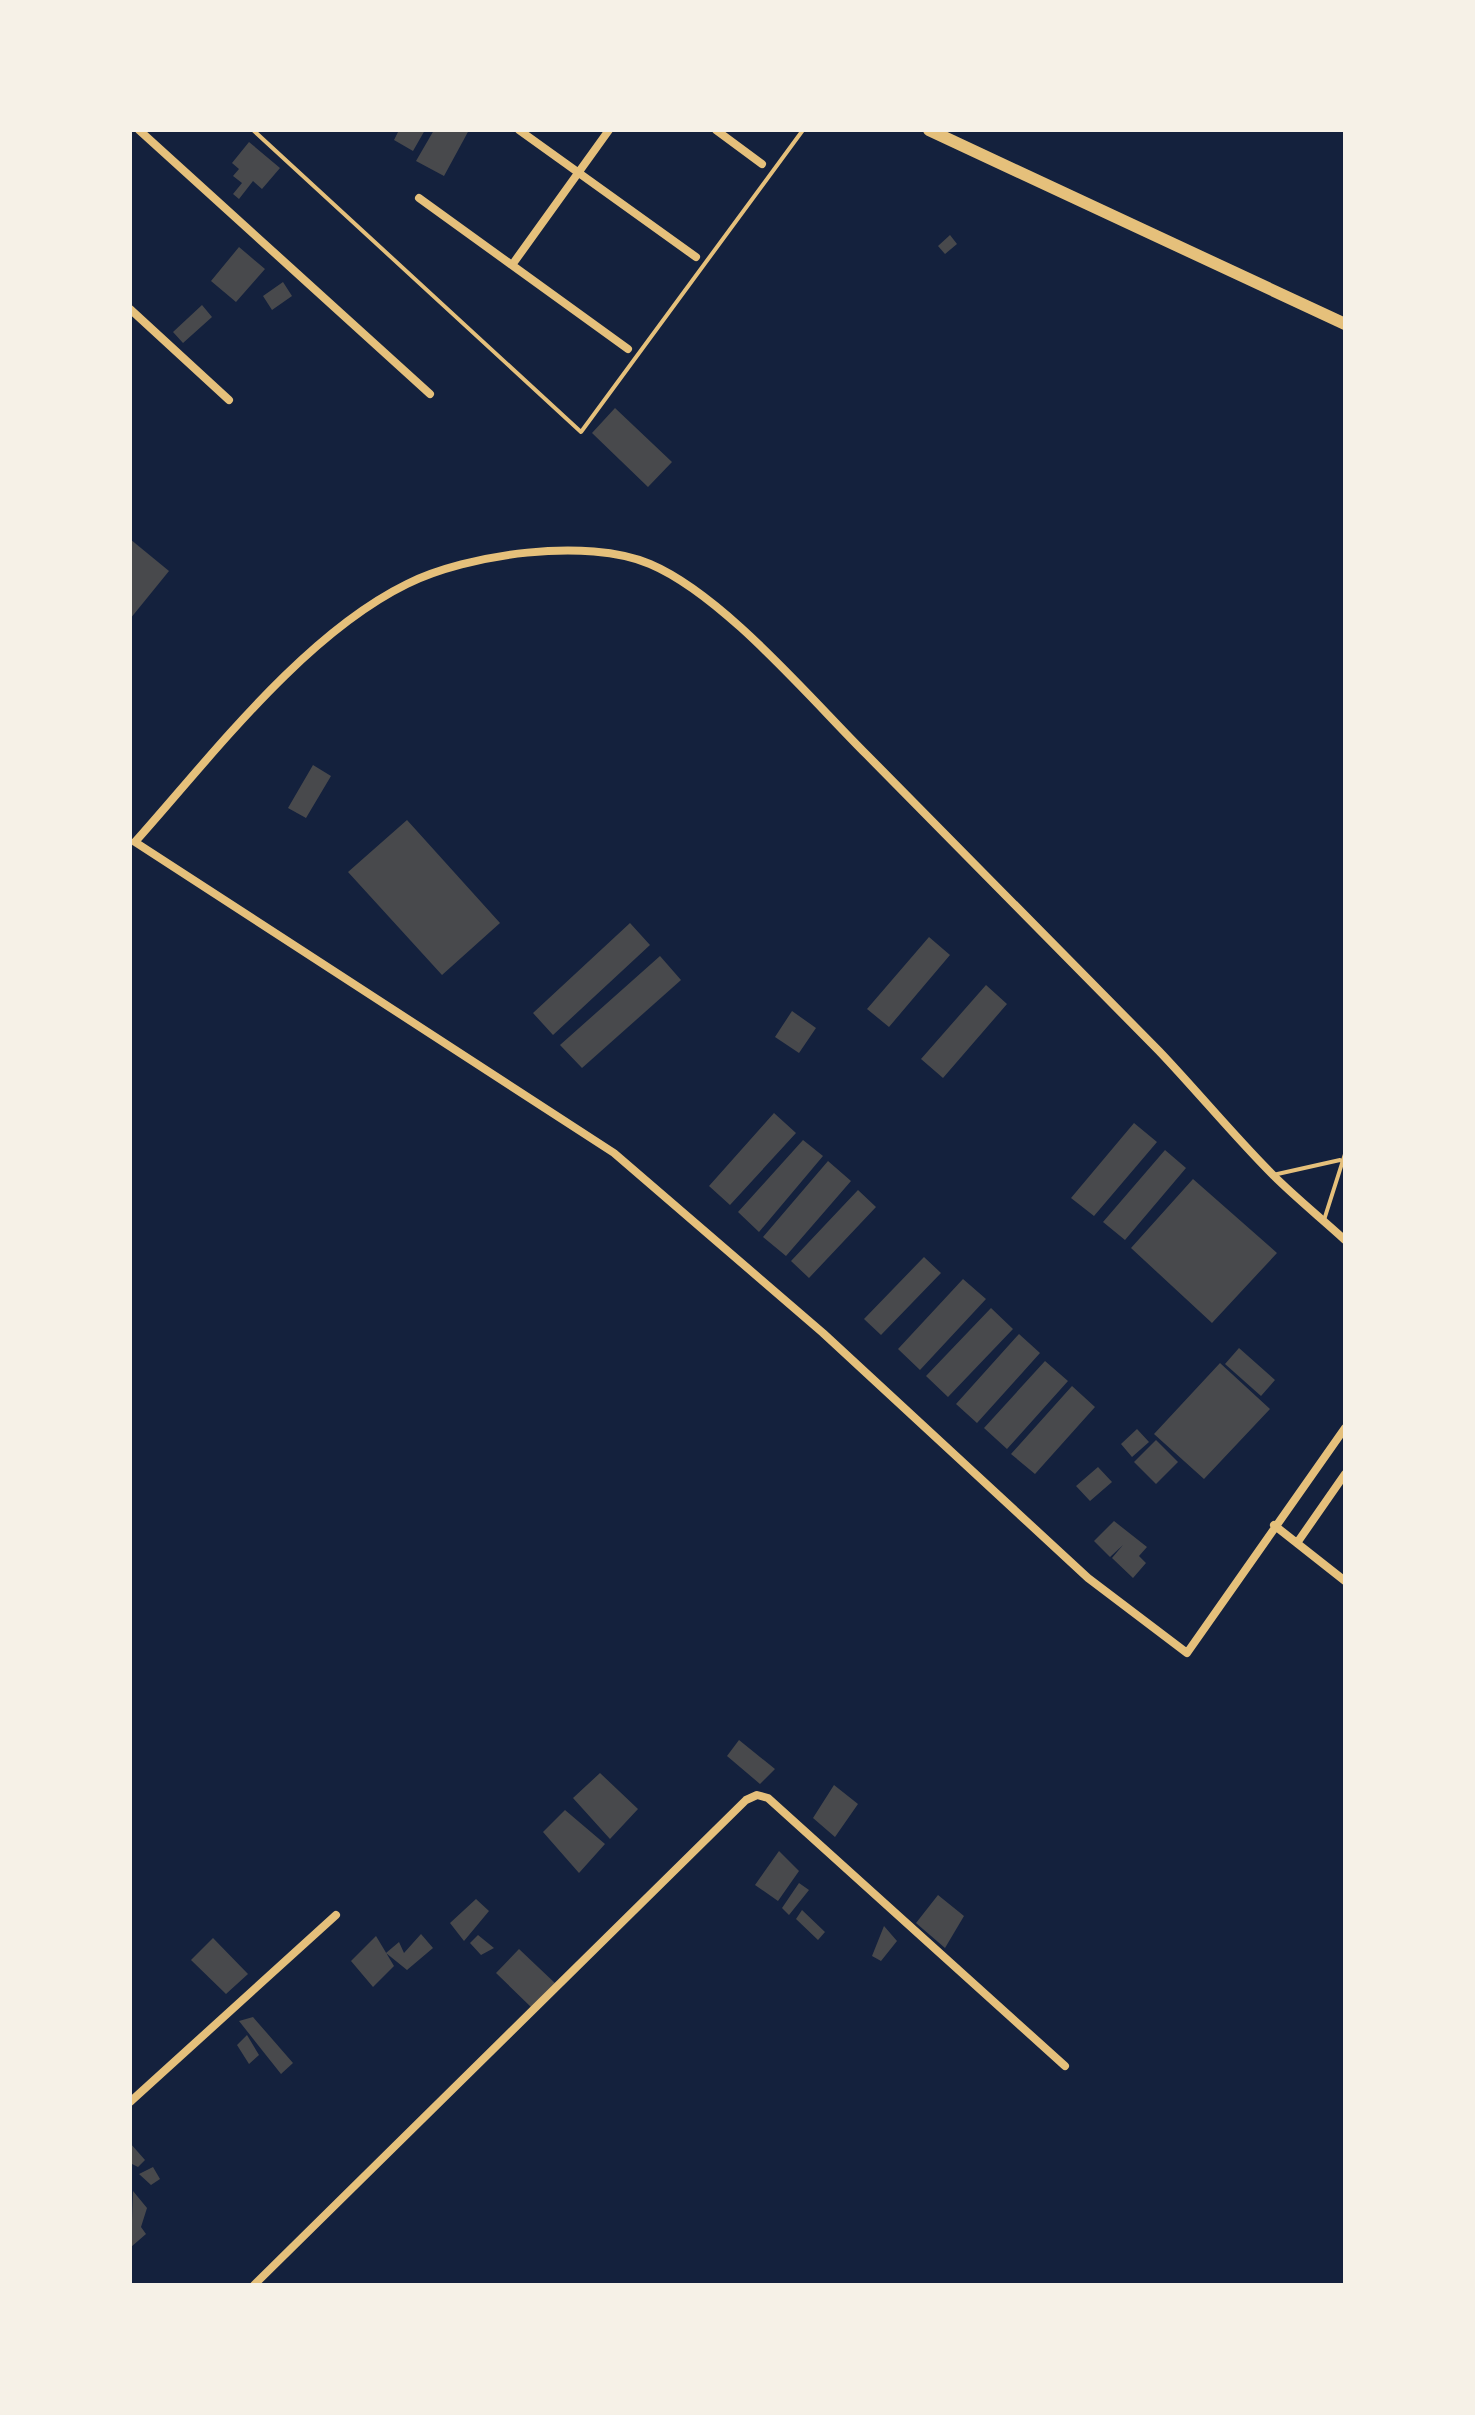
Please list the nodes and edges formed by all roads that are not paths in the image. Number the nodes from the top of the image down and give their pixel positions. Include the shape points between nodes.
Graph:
1 (139, 130) edge
2 (253, 130) edge
3 (519, 130) edge
4 (609, 130) edge
5 (716, 130) edge
6 (803, 130) edge
7 (929, 130) edge
8 (762, 164) dead end
9 (578, 173) junction
10 (419, 198) dead end
11 (696, 257) dead end
12 (512, 265) junction
13 (130, 309) edge
14 (1345, 324) edge
15 (628, 349) dead end
16 (430, 394) dead end
17 (229, 400) dead end
18 (1345, 1154) edge
19 (1340, 1160) junction
20 (1273, 1175) junction
21 (1324, 1221) junction
22 (1345, 1240) edge
23 (1345, 1428) edge
24 (1345, 1474) edge
25 (1274, 1525) junction
26 (1297, 1543) junction
27 (1345, 1581) edge
28 (336, 1915) dead end
29 (1065, 2066) dead end
30 (130, 2102) edge
31 (254, 2285) edge

1 - 16 street
2 - 6 lane via 581,432
3 - 9 street
4 - 9 street
5 - 8 street
7 - 14 main road
9 - 11 street
9 - 12 street
10 - 12 street
12 - 15 street
13 - 17 street
18 - 19 lane
19 - 20 lane
19 - 21 lane
20 - 21 street
20 - 25 street via 774,661 697,590 623,555 521,554 408,583 349,621 270,691 135,842 614,1153 823,1333 1088,1578 1187,1653
21 - 22 street
23 - 25 street
24 - 26 street
25 - 26 street
26 - 27 street
28 - 30 street
29 - 31 street via 768,1798 757,1795 746,1800

